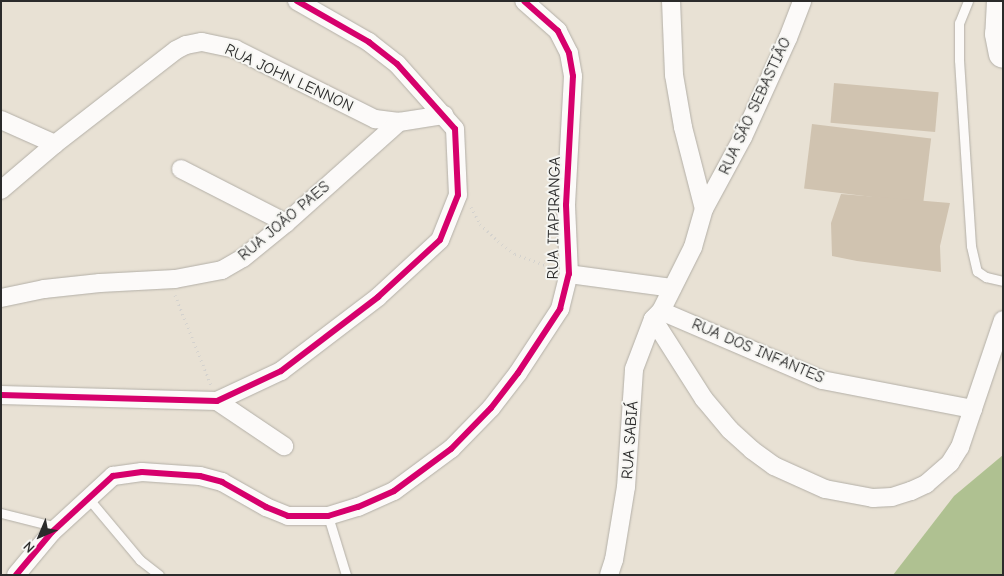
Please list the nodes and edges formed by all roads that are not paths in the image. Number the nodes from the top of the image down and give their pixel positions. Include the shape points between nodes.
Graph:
1 (297, 1) edge
2 (524, 1) edge
3 (671, 1) edge
4 (802, 1) edge
5 (968, 1) edge
6 (1001, 1) edge
7 (1003, 54) edge
8 (444, 115) junction
9 (1, 120) edge
10 (398, 122) junction
11 (55, 144) junction
12 (182, 169) dead end
13 (1, 190) edge
14 (704, 209) junction
15 (286, 224) junction
16 (569, 274) junction
17 (1003, 281) edge
18 (672, 288) junction
19 (1, 298) edge
20 (657, 315) junction
21 (1003, 320) edge
22 (1, 395) edge
23 (217, 402) junction
24 (974, 409) junction
25 (284, 446) dead end
26 (88, 498) junction
27 (1, 513) edge
28 (328, 516) junction
29 (57, 528) junction
30 (21, 573) edge
31 (159, 575) edge
32 (346, 575) edge
33 (609, 575) edge

1 - 8 street via 370,42 398,64
2 - 16 street, RUA ITAPIRANGA via 558,31 569,53 573,76 566,205
3 - 14 street via 674,75 683,127
4 - 14 street, RUA SÃO SEBASTIÃO via 743,137
5 - 17 lane via 959,23 959,60 971,246 977,271
6 - 7 main road via 998,34
8 - 10 street, RUA JOHN LENNON
8 - 23 street via 455,129 458,195 440,240 378,298 280,371
9 - 11 street
10 - 11 street, RUA JOHN LENNON via 375,119 235,49 202,42 176,50
10 - 15 street, RUA JOÃO PAES
11 - 13 street, RUA JOHN LENNON
12 - 15 street
14 - 18 street, RUA SÃO SEBASTIÃO via 693,247
15 - 19 street, RUA JOÃO PAES via 243,258 222,270 169,279 44,289
16 - 18 street
16 - 28 street, RUA ITAPIRANGA via 560,309 518,373 491,408 451,449 394,491
18 - 20 street, RUA SABIÁ
20 - 24 street, RUA DOS INFANTES via 822,380
20 - 24 street via 704,399 730,430 774,466 825,489 873,498 892,497 926,484 950,462 960,447
20 - 33 street, RUA SABIÁ via 634,369 626,487
21 - 24 street
22 - 23 street
23 - 25 street
26 - 28 street, RUA ITAPIRANGA via 113,476 142,472 175,474 222,482 288,516
26 - 29 street, RUA ITAPIRANGA
26 - 31 lane via 140,560
27 - 29 lane
28 - 32 lane
29 - 30 street, RUA ITAPIRANGA

